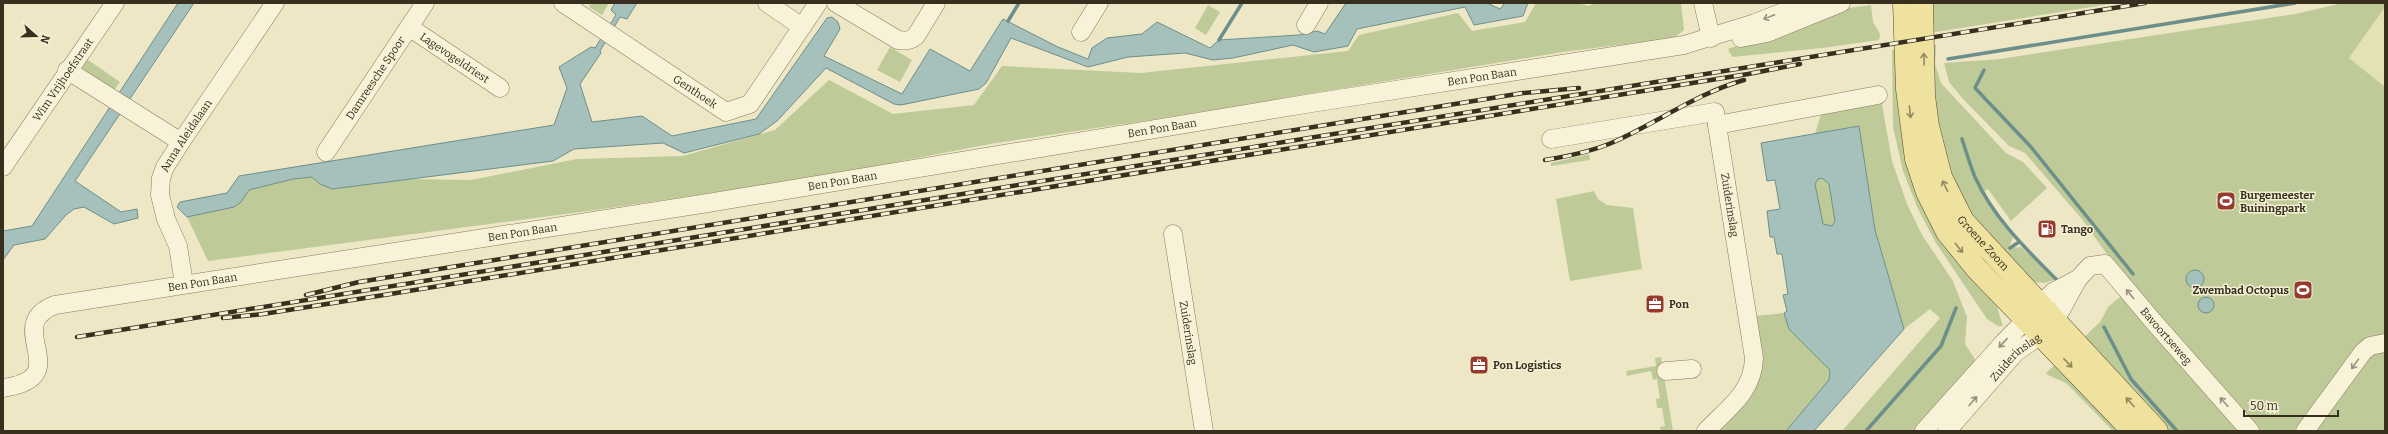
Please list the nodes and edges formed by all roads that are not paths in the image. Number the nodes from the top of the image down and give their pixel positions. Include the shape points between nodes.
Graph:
1 (114, 3) edge
2 (275, 3) edge
3 (425, 3) edge
4 (563, 3) edge
5 (767, 3) edge
6 (818, 3) edge
7 (836, 3) edge
8 (936, 3) edge
9 (1099, 3) edge
10 (1319, 3) edge
11 (1703, 3) edge
12 (1806, 3) edge
13 (1841, 3) edge
14 (1904, 3) edge
15 (1922, 3) edge
16 (1306, 25) dead end
17 (409, 27) junction
18 (802, 27) junction
19 (1081, 32) dead end
20 (1711, 38) junction
21 (67, 70) junction
22 (500, 88) dead end
23 (1878, 95) dead end
24 (1717, 124) junction
25 (1551, 139) dead end
26 (181, 142) junction
27 (326, 152) dead end
28 (6, 158) edge
29 (1173, 234) dead end
30 (184, 284) junction
31 (2041, 320) junction
32 (2385, 343) edge
33 (1692, 369) dead end
34 (1666, 372) dead end
35 (3, 388) edge
36 (1204, 431) edge
37 (1706, 431) edge
38 (1924, 431) edge
39 (1947, 431) edge
40 (2133, 431) edge
41 (2157, 431) edge
42 (2250, 431) edge
43 (2305, 431) edge

1 - 21 street, Wim Vrijhoefstraat
2 - 26 street, Anna Aleidalaan
3 - 17 street, Damreesche Spoor
4 - 18 street, Genthoek via 726,112 750,104
5 - 18 street
6 - 18 street, Genthoek
7 - 8 street via 898,40 904,41 916,36
9 - 19 street
10 - 16 street
11 - 20 street
12 -> 20 street, Ben Pon Baan
13 - 20 street, Ben Pon Baan via 1767,32 1729,40
14 -> 31 main road, Groene Zoom via 1911,128 1916,159 1927,192 1947,232 1977,269
31 -> 15 main road, Groene Zoom via 1962,221 1941,177 1933,152 1924,96
17 - 22 street, Lagevogeldriest
17 - 27 street, Damreesche Spoor
20 - 30 street, Ben Pon Baan via 1684,45 716,201
21 - 26 street
21 - 28 street, Wim Vrijhoefstraat
23 - 24 street
24 - 25 street via 1715,112
24 - 37 street, Zuiderinslag via 1754,371 1744,392
26 - 30 street, Anna Aleidalaan via 165,167 161,178 160,195 166,219 178,246
29 - 36 street, Zuiderinslag
30 - 35 street, Ben Pon Baan via 48,307 36,319 34,328 39,363 36,375 26,384
31 -> 38 street, Zuiderinslag
39 -> 31 street, Zuiderinslag
31 -> 40 main road, Groene Zoom
41 -> 31 main road, Groene Zoom
42 -> 31 street, Bavoortseweg via 2105,264 2084,273
32 -> 43 street via 2370,346 2363,352
33 - 34 street

